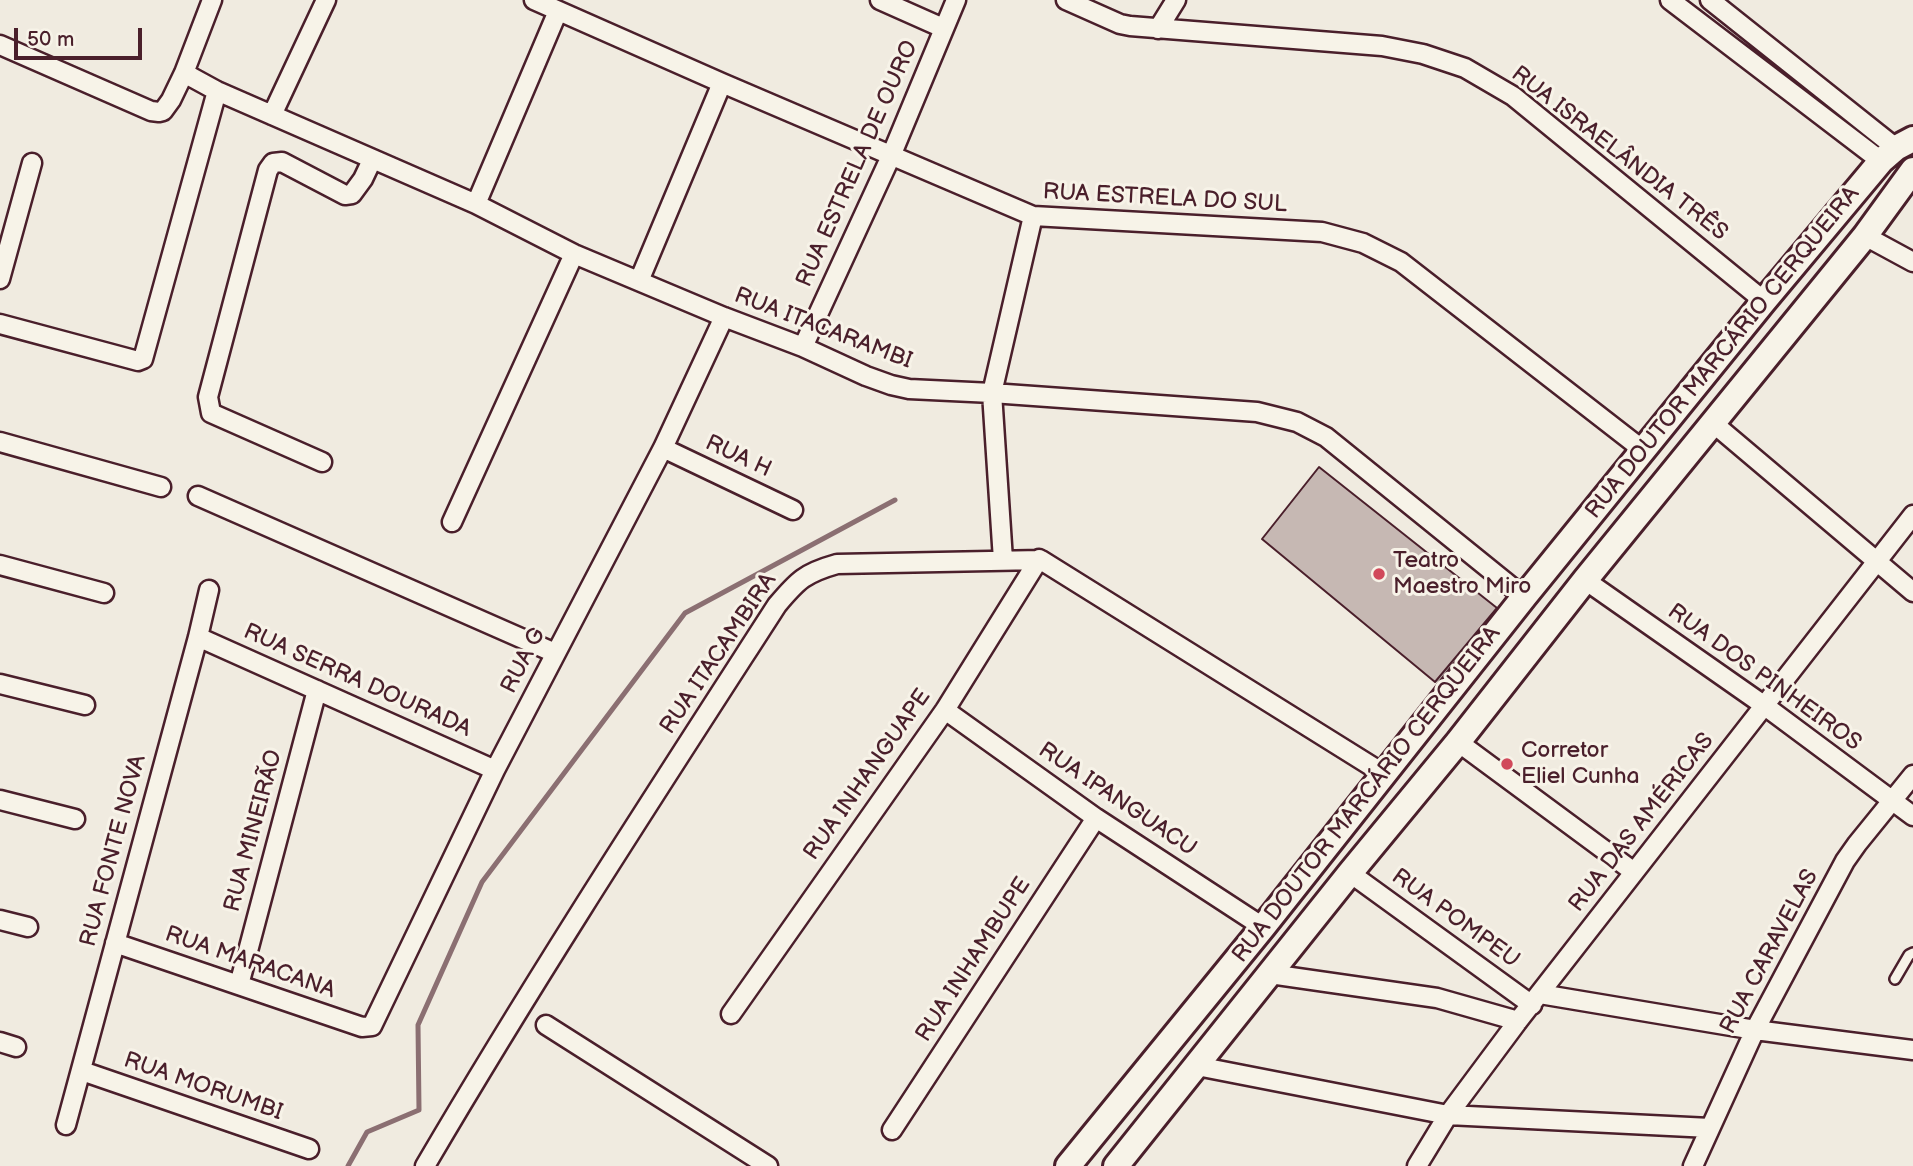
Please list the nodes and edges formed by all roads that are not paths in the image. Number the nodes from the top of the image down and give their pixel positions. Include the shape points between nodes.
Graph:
1 (212, 0) edge
2 (326, 0) edge
3 (534, 0) edge
4 (880, 0) edge
5 (956, 0) edge
6 (1066, 0) edge
7 (1176, 0) edge
8 (1670, 0) edge
9 (1710, 0) edge
10 (558, 11) junction
11 (943, 28) junction
12 (1158, 29) junction
13 (0, 45) edge
14 (184, 73) junction
15 (722, 83) junction
16 (217, 91) junction
17 (272, 115) junction
18 (1897, 149) edge
19 (891, 156) junction
20 (372, 160) junction
21 (32, 163) dead end
22 (1913, 170) edge
23 (476, 204) junction
24 (1032, 216) junction
25 (1865, 236) junction
26 (574, 254) junction
27 (1913, 262) edge
28 (0, 279) edge
29 (639, 281) junction
30 (1765, 301) junction
31 (724, 317) junction
32 (0, 324) edge
33 (803, 347) junction
34 (992, 393) junction
35 (1713, 423) junction
36 (0, 442) edge
37 (663, 448) junction
38 (1643, 450) junction
39 (322, 462) dead end
40 (161, 487) dead end
41 (198, 496) dead end
42 (793, 510) dead end
43 (1913, 515) edge
44 (452, 522) dead end
45 (1039, 559) junction
46 (1003, 561) junction
47 (1877, 561) junction
48 (0, 565) edge
49 (1585, 580) junction
50 (209, 590) dead end
51 (1913, 592) edge
52 (104, 593) dead end
53 (1524, 597) junction
54 (198, 637) junction
55 (555, 653) junction
56 (0, 684) edge
57 (317, 690) junction
58 (1443, 700) junction
59 (85, 705) dead end
60 (1765, 706) junction
61 (945, 710) junction
62 (1466, 732) junction
63 (1412, 738) junction
64 (1437, 766) junction
65 (495, 770) junction
66 (1384, 774) junction
67 (1913, 775) edge
68 (0, 800) edge
69 (1892, 802) junction
70 (1913, 816) edge
71 (1096, 818) junction
72 (75, 819) dead end
73 (1634, 872) junction
74 (1350, 873) junction
75 (0, 920) edge
76 (29, 927) dead end
77 (1263, 927) junction
78 (115, 943) junction
79 (1913, 953) edge
80 (1270, 974) junction
81 (1895, 979) dead end
82 (239, 985) junction
83 (1536, 1000) junction
84 (731, 1014) dead end
85 (1518, 1021) junction
86 (546, 1025) dead end
87 (369, 1028) joint
88 (1755, 1030) junction
89 (1913, 1050) edge
90 (1197, 1066) junction
91 (82, 1071) junction
92 (1448, 1115) junction
93 (66, 1125) dead end
94 (1710, 1128) junction
95 (892, 1130) dead end
96 (309, 1149) dead end
97 (425, 1166) edge
98 (768, 1166) edge
99 (1068, 1166) edge
100 (1116, 1166) edge
101 (1417, 1166) edge
102 (1693, 1166) edge

1 - 14 street
2 - 17 street
3 - 10 street, RUA ESTRELA DO SUL
4 - 11 street
5 - 11 street, RUA ESTRELA DE OURO
6 - 12 street, RUA ISRAELÂNDIA TRÊS via 1120,24
7 - 12 street
8 - 18 street
9 - 18 street
10 - 15 street, RUA ESTRELA DO SUL
10 - 23 street
11 - 19 street, RUA ESTRELA DE OURO
12 - 30 street, RUA ISRAELÂNDIA TRÊS via 1382,46 1465,68 1513,96
13 - 14 street via 155,112 166,109
14 - 16 street, RUA ITACARAMBI
15 - 19 street, RUA ESTRELA DO SUL
15 - 29 street
16 - 17 street, RUA ITACARAMBI
16 - 32 street via 144,358 141,361
17 - 20 street, RUA ITACARAMBI
18 - 30 street, RUA DOUTOR MARCÁRIO CERQUEIRA
19 - 24 street, RUA ESTRELA DO SUL
19 - 33 street, RUA ESTRELA DE OURO
20 - 23 street, RUA ITACARAMBI
20 - 39 street via 352,194 345,195 282,162 273,163 268,170 208,397 211,413
21 - 28 street
22 - 25 street, RUA DOUTOR MARCÁRIO CERQUEIRA
23 - 26 street, RUA ITACARAMBI
24 - 34 street
24 - 38 street, RUA ESTRELA DO SUL via 1322,232 1363,243 1401,262
25 - 27 street
25 - 35 street, RUA DOUTOR MARCÁRIO CERQUEIRA
26 - 29 street, RUA ITACARAMBI
26 - 44 street
29 - 31 street, RUA ITACARAMBI
30 - 38 street, RUA DOUTOR MARCÁRIO CERQUEIRA
31 - 33 street, RUA ITACARAMBI
31 - 37 street, RUA G
33 - 34 street, RUA ITACARAMBI via 909,390
34 - 46 street
34 - 53 street, RUA ITACARAMBI via 1257,412 1297,422 1326,438
35 - 47 street
35 - 49 street, RUA DOUTOR MARCÁRIO CERQUEIRA
36 - 40 street
37 - 42 street, RUA H
37 - 55 street, RUA G
38 - 53 street, RUA DOUTOR MARCÁRIO CERQUEIRA
41 - 55 street
43 - 47 street, RUA DAS AMÉRICAS
45 - 46 street, RUA ITACAMBIRA
45 - 61 street, RUA INHANGUAPE
45 - 66 street
46 - 97 street, RUA ITACAMBIRA via 837,564 797,581 591,893
47 - 51 street
47 - 60 street, RUA DAS AMÉRICAS
48 - 52 street
49 - 60 street, RUA DOS PINHEIROS
49 - 62 street, RUA DOUTOR MARCÁRIO CERQUEIRA
50 - 54 street, RUA FONTE NOVA
53 - 58 street, RUA DOUTOR MARCÁRIO CERQUEIRA
54 - 57 street, RUA SERRA DOURADA
54 - 78 street, RUA FONTE NOVA
55 - 65 street, RUA G
56 - 59 street
57 - 65 street, RUA SERRA DOURADA
57 - 82 street, RUA MINEIRÃO
58 - 62 street via 1443,712
58 - 63 street, RUA DOUTOR MARCÁRIO CERQUEIRA
60 - 69 street, RUA DOS PINHEIROS
60 - 73 street, RUA DAS AMÉRICAS
61 - 71 street, RUA IPANGUACU
61 - 84 street, RUA INHANGUAPE
62 - 64 street, RUA DOUTOR MARCÁRIO CERQUEIRA
62 - 73 street
63 - 64 street via 1428,749
63 - 66 street, RUA DOUTOR MARCÁRIO CERQUEIRA
64 - 74 street, RUA DOUTOR MARCÁRIO CERQUEIRA
65 - 87 street, RUA G
66 - 77 street, RUA DOUTOR MARCÁRIO CERQUEIRA
67 - 69 street, RUA CARAVELAS
68 - 72 street
69 - 70 street, RUA DOS PINHEIROS
69 - 88 street, RUA CARAVELAS via 1845,861
71 - 77 street, RUA IPANGUACU
71 - 95 street, RUA INHAMBUPE
73 - 83 street, RUA DAS AMÉRICAS
74 - 80 street, RUA DOUTOR MARCÁRIO CERQUEIRA
74 - 83 street, RUA POMPEU
75 - 76 street
77 - 99 street, RUA DOUTOR MARCÁRIO CERQUEIRA
78 - 82 street, RUA MARACANA
78 - 91 street, RUA FONTE NOVA
79 - 81 lane
80 - 85 street via 1437,998
80 - 90 street, RUA DOUTOR MARCÁRIO CERQUEIRA
82 - 87 street, RUA MARACANA
83 - 85 street, RUA DAS AMÉRICAS
83 - 88 street
85 - 92 street, RUA DAS AMÉRICAS
86 - 98 street
88 - 89 street
88 - 94 street, RUA CARAVELAS
90 - 92 street
90 - 100 street, RUA DOUTOR MARCÁRIO CERQUEIRA
91 - 93 street, RUA FONTE NOVA
91 - 96 street, RUA MORUMBI
92 - 94 street
92 - 101 street, RUA DAS AMÉRICAS
94 - 102 street, RUA CARAVELAS

